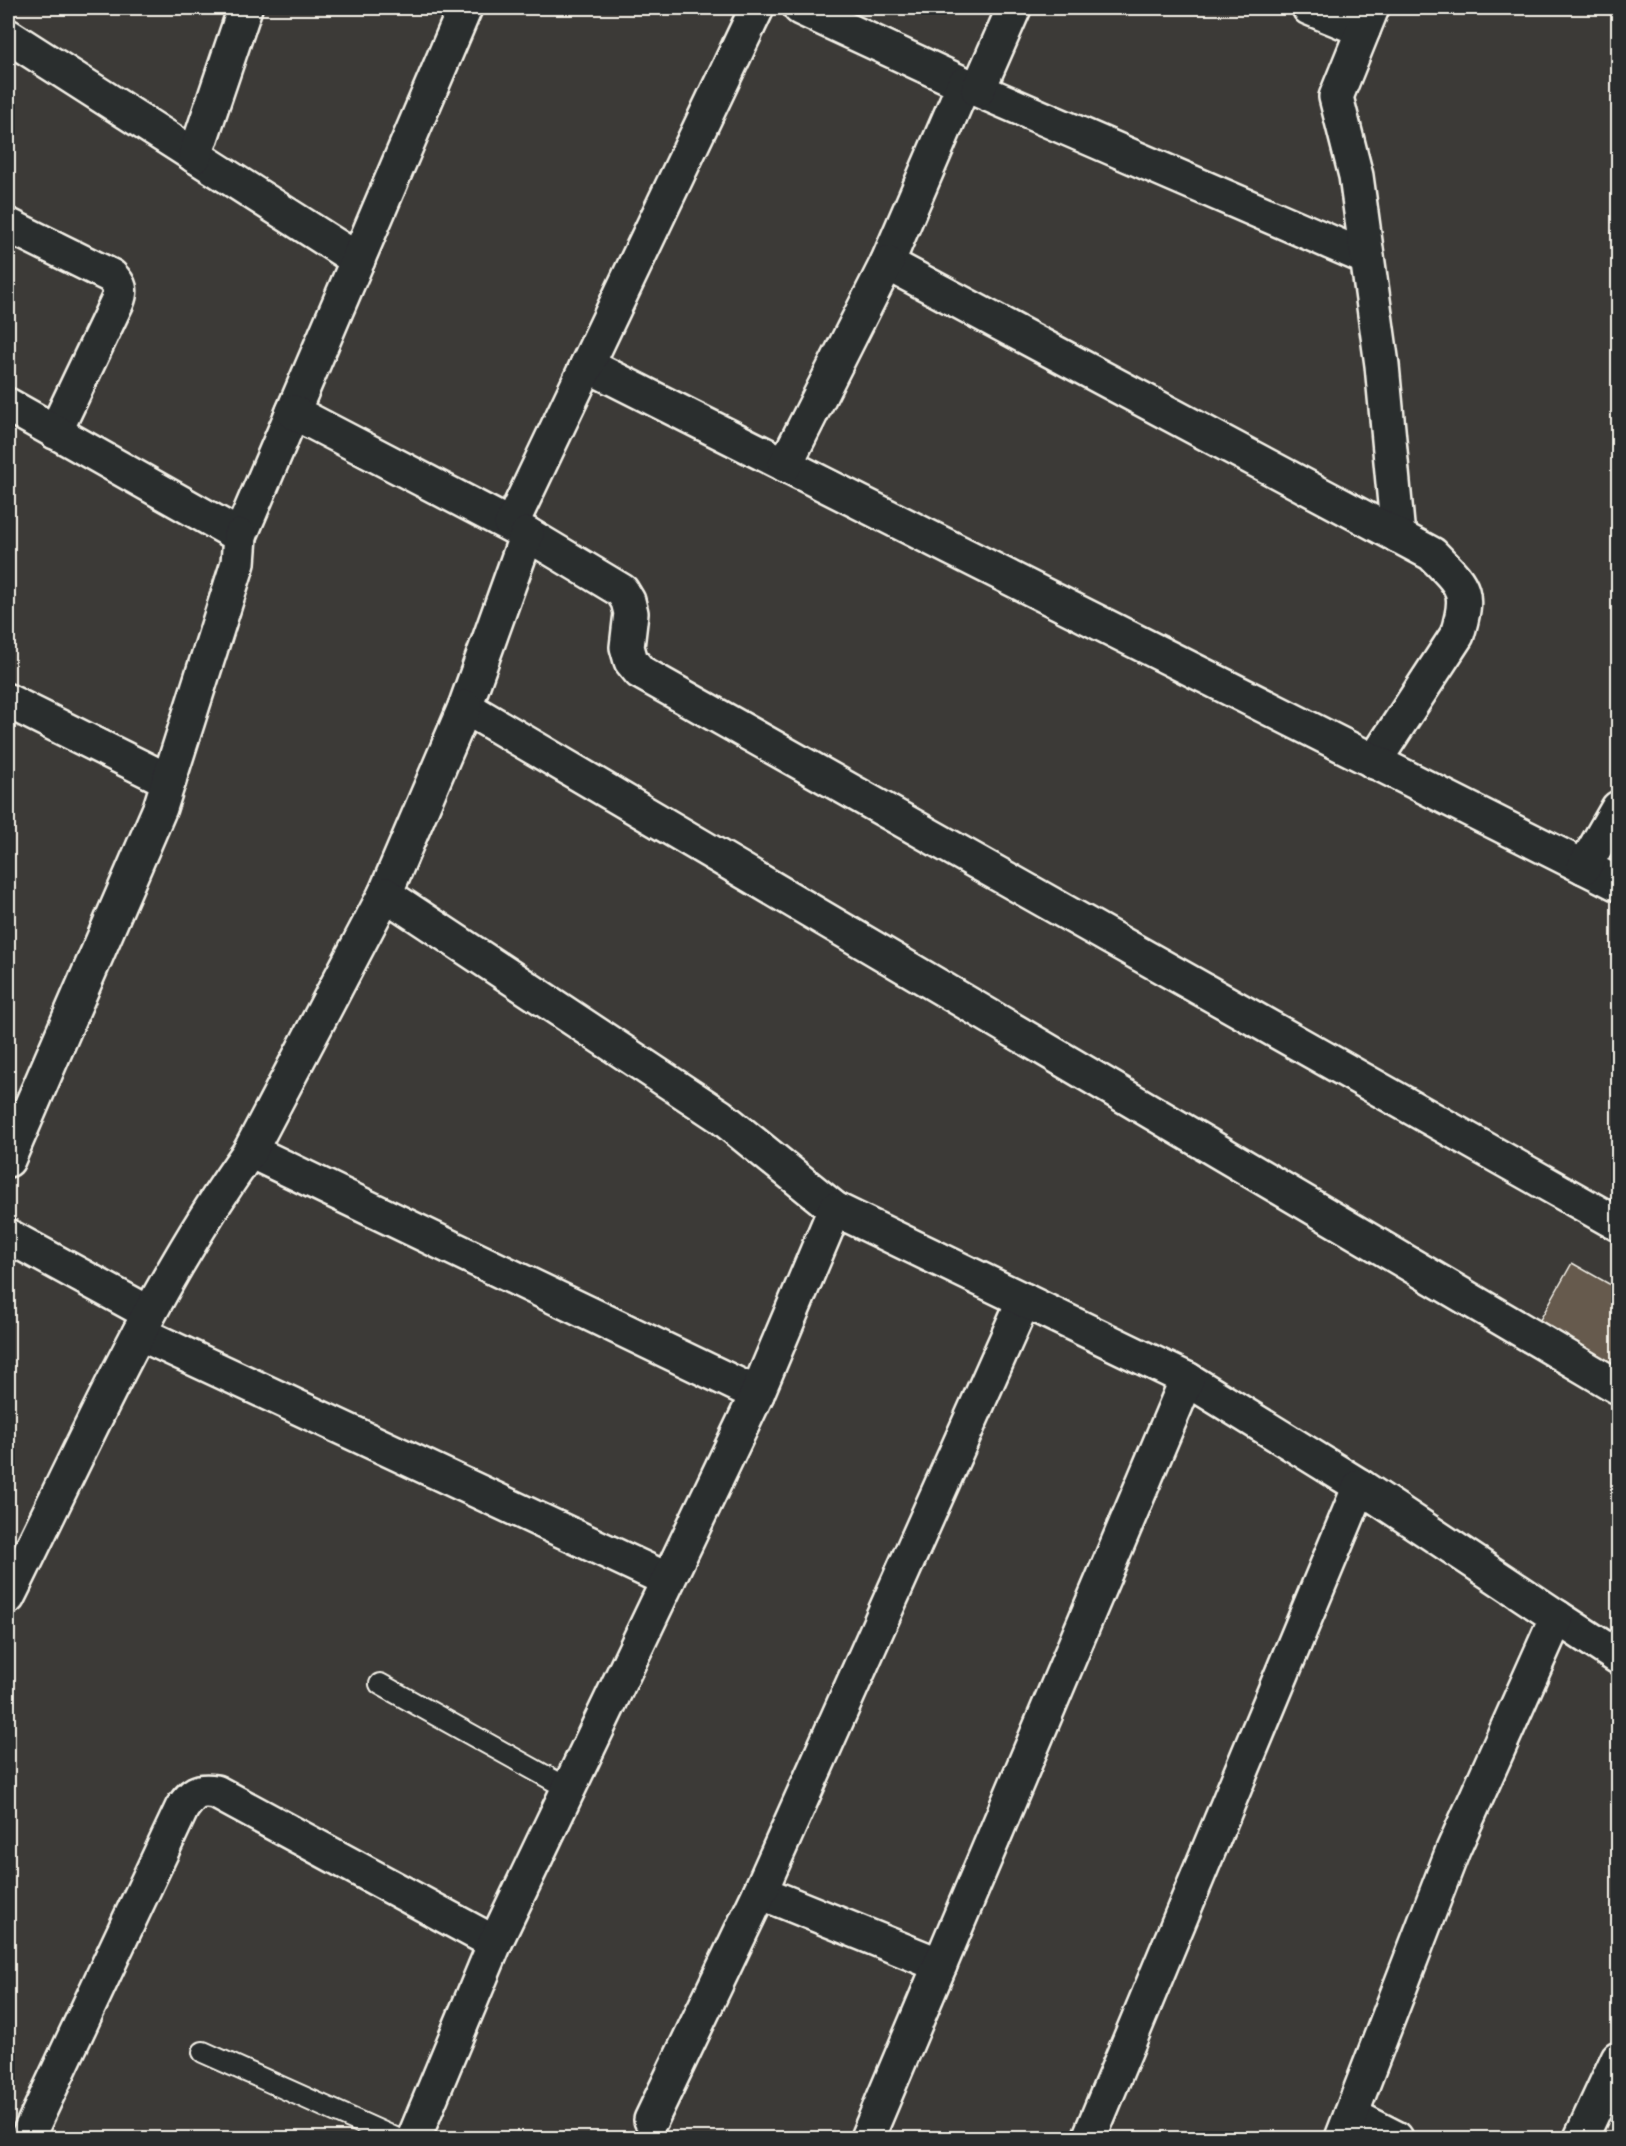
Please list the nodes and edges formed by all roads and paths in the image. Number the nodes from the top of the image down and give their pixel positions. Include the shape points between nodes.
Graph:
1 (245, 8) edge
2 (465, 8) edge
3 (757, 8) edge
4 (800, 8) edge
5 (1014, 8) edge
6 (1309, 8) edge
7 (1367, 19) edge
8 (8, 36) edge
9 (971, 87) junction
10 (195, 156) junction
11 (8, 225) edge
12 (1367, 258) junction
13 (358, 260) junction
14 (887, 263) junction
15 (587, 365) junction
16 (8, 405) edge
17 (293, 412) junction
18 (55, 432) junction
19 (785, 465) junction
20 (519, 530) junction
21 (240, 536) junction
22 (1398, 536) junction
23 (8, 701) edge
24 (465, 707) junction
25 (1374, 762) junction
26 (169, 781) junction
27 (1618, 808) edge
28 (1584, 867) junction
29 (1618, 884) edge
30 (385, 894) junction
31 (250, 1151) junction
32 (8, 1160) edge
33 (835, 1209) junction
34 (1618, 1224) edge
35 (8, 1236) edge
36 (1024, 1300) junction
37 (144, 1323) junction
38 (1187, 1379) junction
39 (1618, 1387) edge
40 (757, 1394) junction
41 (1360, 1486) junction
42 (668, 1580) junction
43 (8, 1597) edge
44 (1557, 1617) junction
45 (1618, 1657) edge
46 (380, 1684) dead end
47 (568, 1789) junction
48 (760, 1892) junction
49 (495, 1943) junction
50 (940, 1965) junction
51 (203, 2052) dead end
52 (1618, 2058) edge
53 (651, 2120) dead end
54 (1346, 2127) edge
55 (27, 2139) edge
56 (395, 2139) edge
57 (414, 2139) edge
58 (867, 2139) edge
59 (1089, 2139) edge
60 (1396, 2139) edge
61 (1581, 2139) edge

1 - 10 street
2 - 13 street
3 - 15 street
4 - 9 street
5 - 9 street
6 - 7 street
7 - 12 street via 1336,97 1356,176
8 - 10 street
9 - 12 street
9 - 14 street
10 - 13 street
11 - 18 street via 119,283 117,302
12 - 22 street via 1382,365
13 - 17 street
14 - 19 street
14 - 22 street
15 - 19 street
15 - 20 street
16 - 18 street
17 - 20 street
17 - 21 street
18 - 21 street
19 - 25 street
20 - 24 street
20 - 34 street via 622,591 632,613 627,647 640,672
21 - 26 street via 238,563
22 - 25 street via 1432,554 1462,585 1464,612 1457,635
23 - 26 street
24 - 30 street
24 - 39 street
25 - 28 street
26 - 32 street
27 - 28 street
28 - 29 street
30 - 31 street
30 - 33 street via 720,1116
31 - 37 street
31 - 40 street
33 - 36 street
33 - 40 street
35 - 37 street
36 - 38 street
36 - 48 street
37 - 42 street
37 - 43 street
38 - 41 street
38 - 50 street
40 - 42 street
41 - 44 street
41 - 59 street
42 - 47 street
44 - 45 street
44 - 54 street via 1453,1850
46 - 47 lane
47 - 49 street
48 - 50 street
48 - 53 street
49 - 55 street via 216,1792 202,1790 191,1795 182,1808
49 - 57 street
50 - 58 street
51 - 56 lane
52 - 61 street
54 - 60 street

